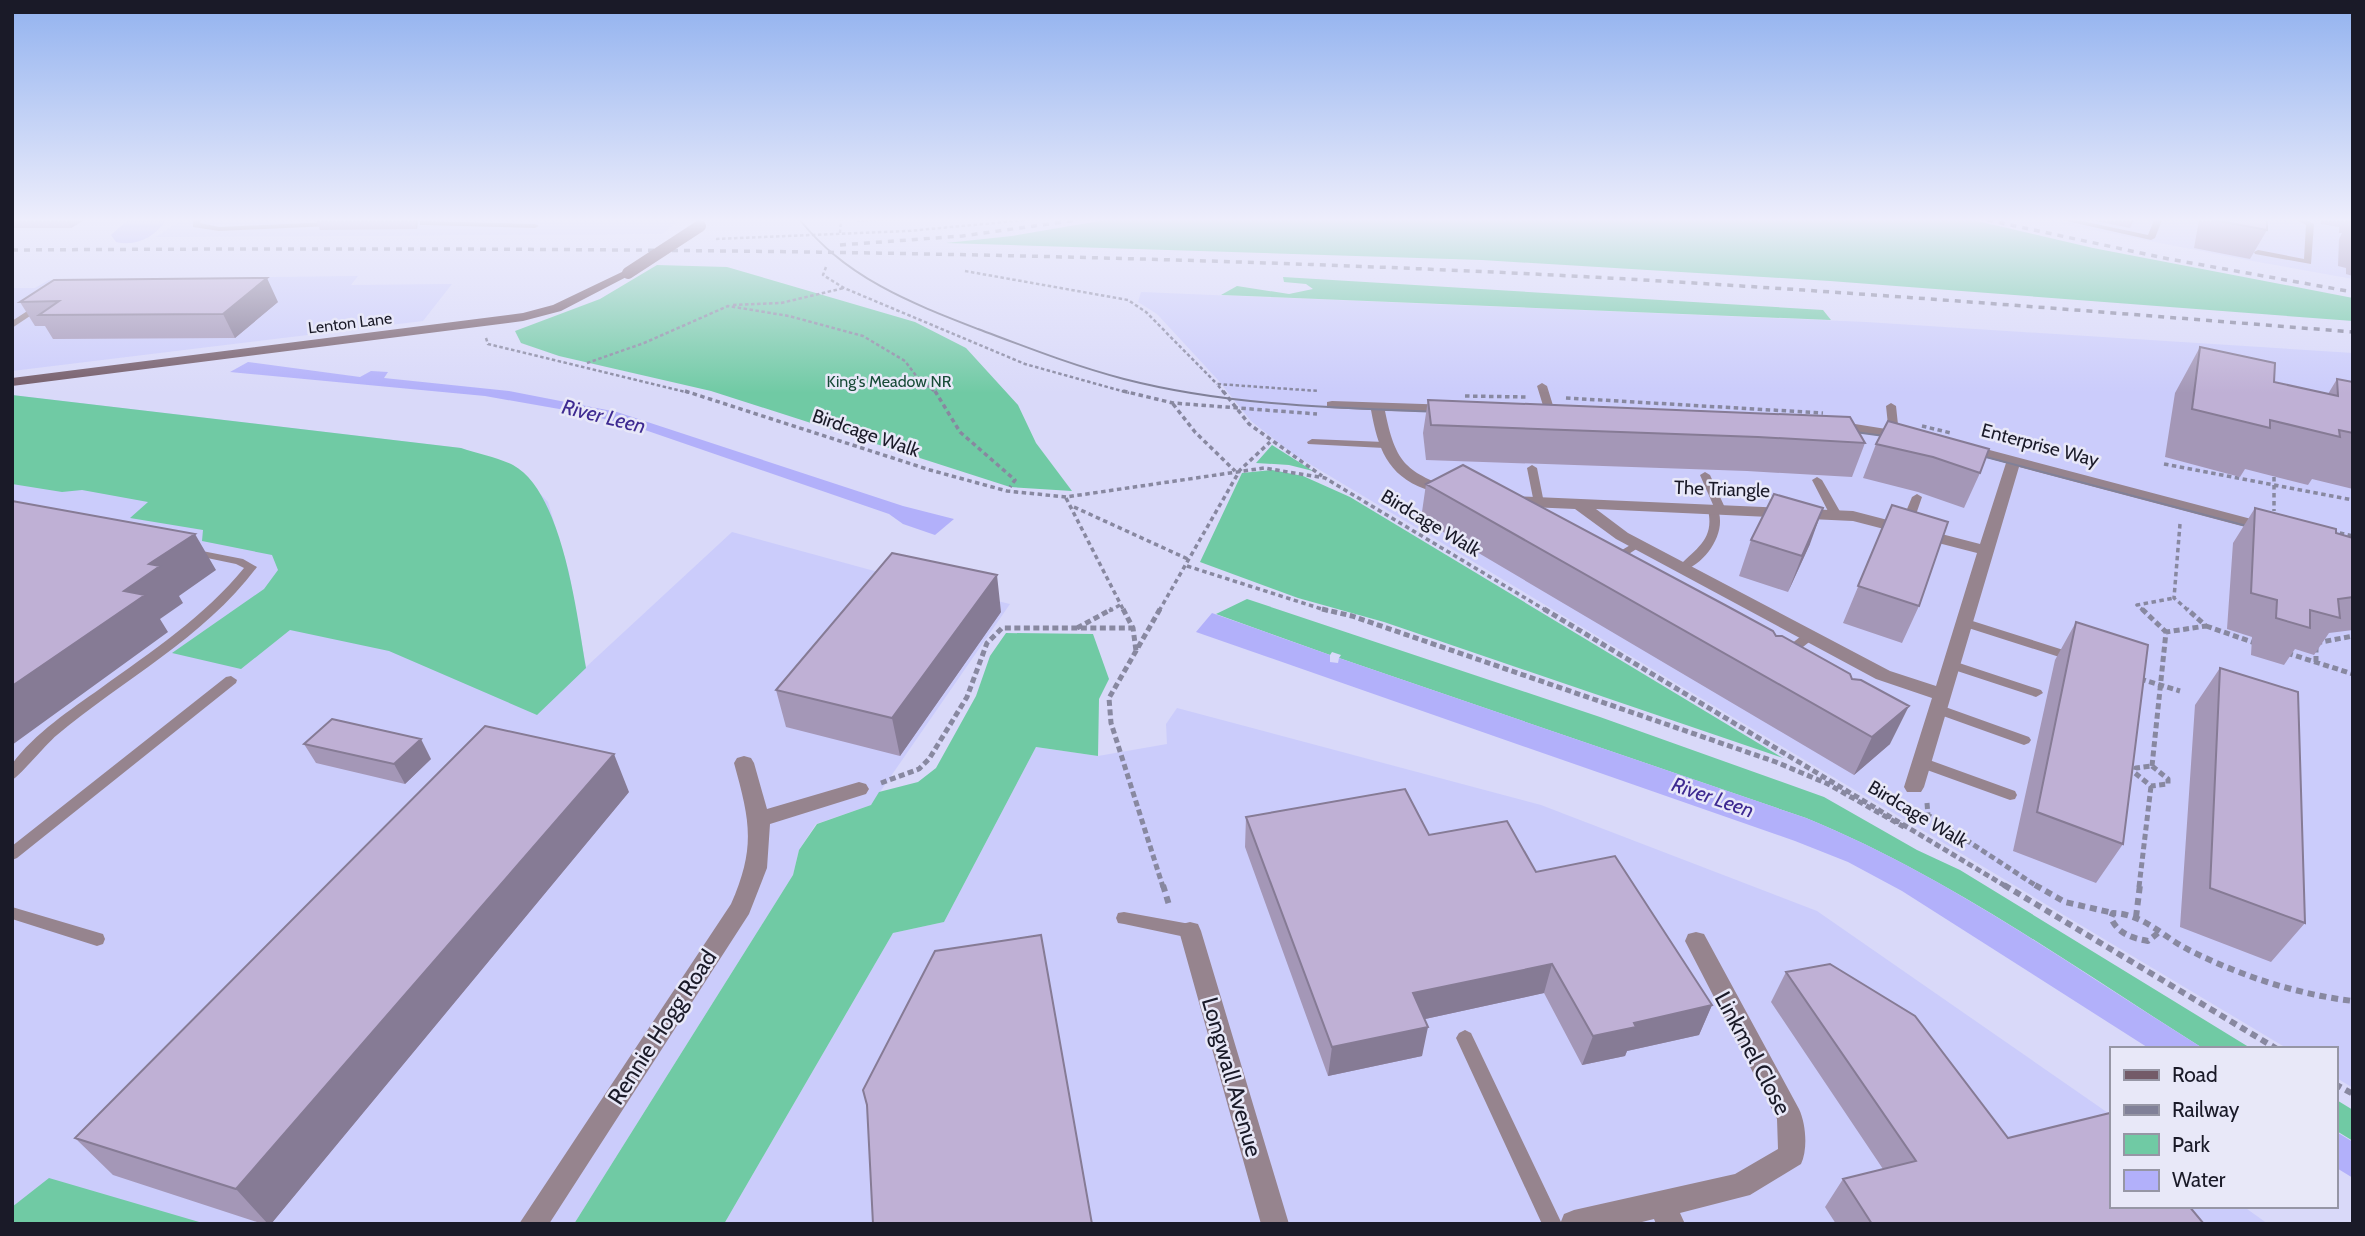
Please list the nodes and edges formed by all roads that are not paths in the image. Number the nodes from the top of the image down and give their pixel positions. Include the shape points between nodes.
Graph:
1 (619, 278) edge
2 (47, 303) edge
3 (12, 325) edge
4 (12, 382) edge
5 (1542, 386) dead end
6 (1459, 402) edge
7 (1377, 406) junction
8 (1549, 408) edge
9 (1327, 410) road end
10 (1891, 410) road end
11 (1828, 419) edge
12 (1894, 435) junction
13 (1949, 438) edge
14 (1919, 439) edge
15 (1312, 442) dead end
16 (1384, 445) junction
17 (2014, 460) junction
18 (1532, 468) dead end
19 (1705, 475) dead end
20 (1817, 480) dead end
21 (1469, 496) edge
22 (1917, 498) dead end
23 (1497, 500) edge
24 (1580, 505) junction
25 (1540, 510) junction
26 (1717, 510) junction
27 (1836, 515) junction
28 (1905, 527) junction
29 (2285, 533) edge
30 (1637, 544) junction
31 (178, 549) edge
32 (1984, 551) junction
33 (1596, 571) edge
34 (1690, 576) junction
35 (1963, 622) junction
36 (1809, 636) junction
37 (1778, 660) edge
38 (2089, 663) edge
39 (1950, 664) junction
40 (231, 680) dead end
41 (2036, 693) dead end
42 (1938, 701) junction
43 (2024, 740) dead end
44 (1921, 762) junction
45 (744, 763) dead end
46 (12, 775) edge
47 (1914, 787) road end
48 (859, 789) road end
49 (2010, 795) dead end
50 (760, 819) junction
51 (12, 854) edge
52 (12, 913) edge
53 (1124, 918) dead end
54 (1190, 930) joint
55 (97, 939) dead end
56 (1696, 942) dead end
57 (1465, 1038) dead end
58 (1667, 1215) edge
59 (533, 1224) edge
60 (1275, 1224) edge
61 (1552, 1224) edge
62 (1574, 1224) edge

1 - 4 street, Lenton Lane, bridge via 556,309 481,325
2 - 3 lane
5 - 8 lane
6 - 7 street
7 - 9 street
7 - 16 street
10 - 12 lane
11 - 12 street
12 - 14 street
13 - 17 street, Enterprise Way
15 - 16 lane
16 - 21 street via 1403,472 1429,486
17 - 29 street, Enterprise Way
17 - 32 street
18 - 25 lane
19 - 26 lane
20 - 27 lane
22 - 28 lane
23 - 25 street, The Triangle
24 - 25 street, The Triangle
24 - 26 street, The Triangle
24 - 30 street
26 - 27 street, The Triangle
26 - 34 lane via 1715,532
27 - 28 street, The Triangle
28 - 32 street, The Triangle
30 - 33 lane
30 - 34 street
31 - 46 lane via 251,567 182,635 27,752
32 - 35 street
34 - 36 street
35 - 38 lane
35 - 39 street
36 - 37 lane
36 - 42 street via 1878,680
39 - 41 lane
39 - 42 street
40 - 51 lane
42 - 43 lane
42 - 44 street
44 - 47 street
44 - 49 lane
45 - 50 street, Rennie Hogg Road
48 - 50 street
50 - 59 street, Rennie Hogg Road via 758,870 741,908
52 - 55 lane
53 - 54 lane
54 - 60 street, Longwall Avenue
56 - 58 street, Linkmel Close via 1790,1118 1792,1155 1740,1186
57 - 61 lane
58 - 62 street, Linkmel Close

